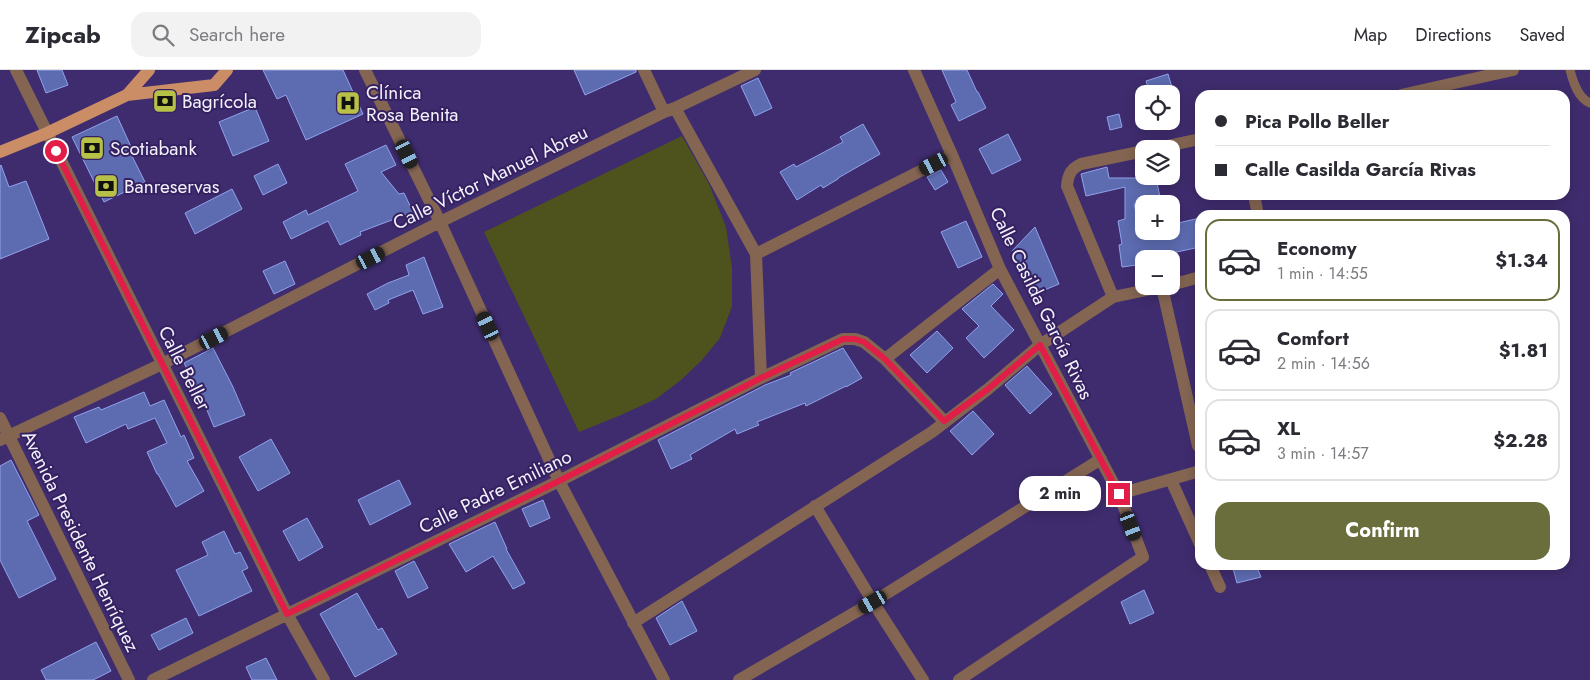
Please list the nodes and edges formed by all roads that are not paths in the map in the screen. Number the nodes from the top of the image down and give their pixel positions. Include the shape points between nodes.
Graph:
1 (16, 70) edge
2 (149, 70) edge
3 (227, 70) edge
4 (365, 70) edge
5 (644, 70) edge
6 (755, 70) edge
7 (914, 70) edge
8 (1514, 70) edge
9 (1570, 70) edge
10 (1424, 90) edge
11 (127, 95) junction
12 (1590, 102) edge
13 (669, 110) junction
14 (47, 133) junction
15 (1195, 140) edge
16 (1180, 143) edge
17 (0, 152) edge
18 (1135, 153) edge
19 (952, 155) junction
20 (440, 222) junction
21 (756, 254) junction
22 (1000, 269) junction
23 (1195, 279) edge
24 (1180, 283) edge
25 (1135, 292) edge
26 (1168, 295) edge
27 (1113, 297) junction
28 (1040, 345) junction
29 (885, 359) junction
30 (162, 364) junction
31 (761, 378) junction
32 (0, 418) edge
33 (944, 421) junction
34 (1195, 431) edge
35 (4, 438) edge
36 (1101, 459) junction
37 (1195, 473) edge
38 (1171, 480) junction
39 (559, 481) junction
40 (1119, 494) junction
41 (815, 506) junction
42 (1195, 533) edge
43 (1212, 570) edge
44 (1220, 587) dead end
45 (873, 602) junction
46 (287, 614) junction
47 (632, 623) junction
48 (129, 680) edge
49 (153, 680) edge
50 (324, 680) edge
51 (664, 680) edge
52 (739, 680) edge
53 (923, 680) edge
54 (959, 680) edge

1 - 14 street, Calle Beller
2 - 11 main road
3 - 11 main road via 214,85
4 - 20 street
5 - 13 street
6 - 13 street, Calle Víctor Manuel Abreu
7 - 19 street, Calle Casilda García Rivas
8 - 10 street
9 - 12 lane via 1574,85 1585,101
11 - 14 main road
13 - 20 street, Calle Víctor Manuel Abreu
13 - 21 street
14 - 17 main road
14 - 30 street, Calle Beller
15 - 16 street
18 - 27 street via 1081,164 1069,174 1067,186
19 - 21 street
19 - 22 street, Calle Casilda García Rivas
20 - 30 street, Calle Víctor Manuel Abreu
20 - 39 street
21 - 31 street
22 - 28 street, Calle Casilda García Rivas
22 - 29 street
23 - 24 street
25 - 27 street
26 - 34 street
27 - 28 street
28 - 33 street
28 - 36 street, Calle Casilda García Rivas
29 - 31 street, Calle Padre Emiliano via 864,342 843,339
29 - 33 street
30 - 35 street, Calle Víctor Manuel Abreu
30 - 46 street, Calle Beller
31 - 39 street, Calle Padre Emiliano
32 - 35 street, Avenida Presidente Henríquez
33 - 41 street via 932,432
35 - 48 street, Avenida Presidente Henríquez
36 - 40 street, Calle Casilda García Rivas
36 - 45 street
37 - 38 street
38 - 40 street
38 - 42 street
39 - 46 street, Calle Padre Emiliano
39 - 47 street
40 - 54 street, Calle Casilda García Rivas via 1143,558
41 - 45 street
41 - 47 street
43 - 44 street
45 - 52 street
45 - 53 street
46 - 49 street, Calle Padre Emiliano
46 - 50 street, Calle Beller
47 - 51 street

